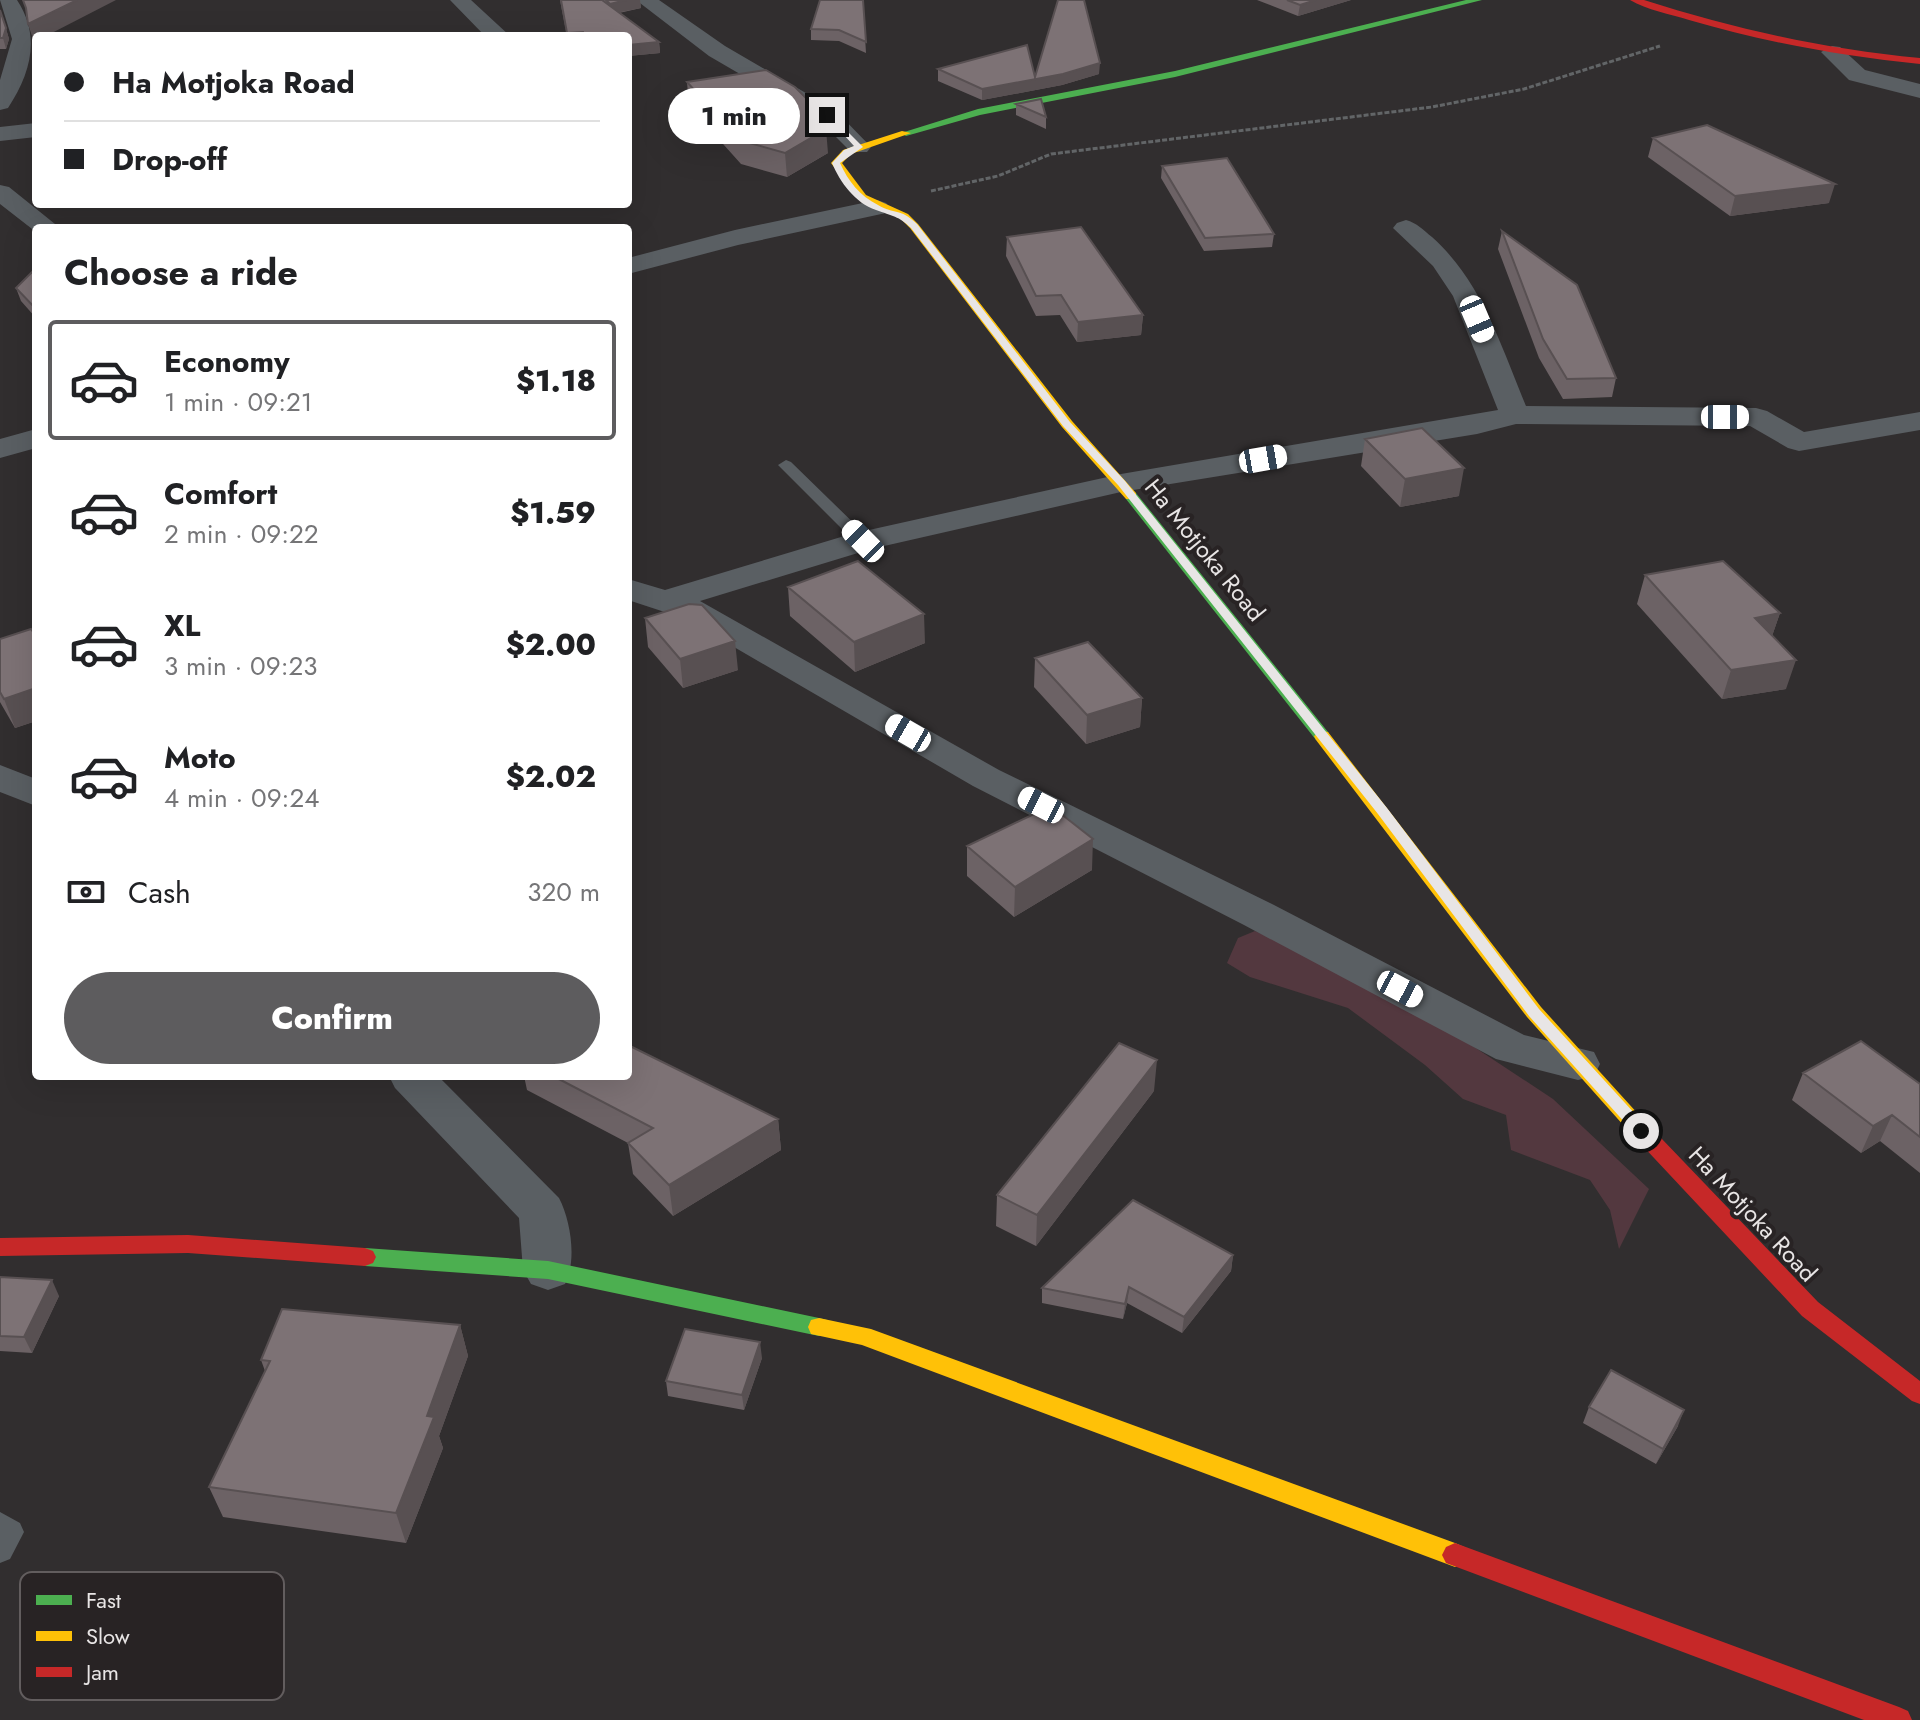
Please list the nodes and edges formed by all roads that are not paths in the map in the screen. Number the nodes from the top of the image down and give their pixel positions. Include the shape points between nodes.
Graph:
1 (7, 0) edge
2 (460, 0) edge
3 (646, 0) edge
4 (1477, 0) edge
5 (1635, 0) edge
6 (493, 32) edge
7 (1832, 52) junction
8 (1920, 61) edge
9 (1920, 91) edge
10 (0, 103) edge
11 (32, 130) edge
12 (0, 134) edge
13 (859, 147) junction
14 (0, 192) edge
15 (877, 208) junction
16 (42, 224) edge
17 (1406, 228) dead end
18 (632, 265) edge
19 (1515, 415) junction
20 (1920, 421) edge
21 (32, 439) edge
22 (0, 449) edge
23 (786, 465) dead end
24 (1121, 483) junction
25 (863, 541) junction
26 (632, 590) edge
27 (665, 601) junction
28 (0, 777) edge
29 (32, 792) edge
30 (1578, 1064) junction
31 (415, 1080) edge
32 (0, 1247) edge
33 (548, 1270) junction
34 (1920, 1394) edge
35 (0, 1525) edge
36 (0, 1550) edge
37 (1899, 1720) edge

1 - 10 street via 21,17 21,60
2 - 6 street
3 - 13 street via 717,51 827,115
4 - 13 street via 1175,74 978,112
5 - 7 street via 1742,35
7 - 8 street
7 - 9 street via 1857,75
11 - 12 street
13 - 15 street, Ha Motjoka Road via 836,163 853,192
14 - 16 street
15 - 18 street
15 - 24 street, Ha Motjoka Road via 905,216 1067,424
17 - 19 street via 1443,261 1467,296
19 - 20 street via 1756,417 1799,442
19 - 24 street
21 - 22 street
23 - 25 lane
24 - 25 street
24 - 30 street, Ha Motjoka Road
25 - 27 street
26 - 27 street
27 - 30 street via 698,612 986,778 1512,1048
28 - 29 street
30 - 34 street, Ha Motjoka Road via 1810,1309
31 - 33 street via 542,1211
32 - 33 street via 188,1244
33 - 37 street via 863,1336
35 - 36 lane via 10,1532

